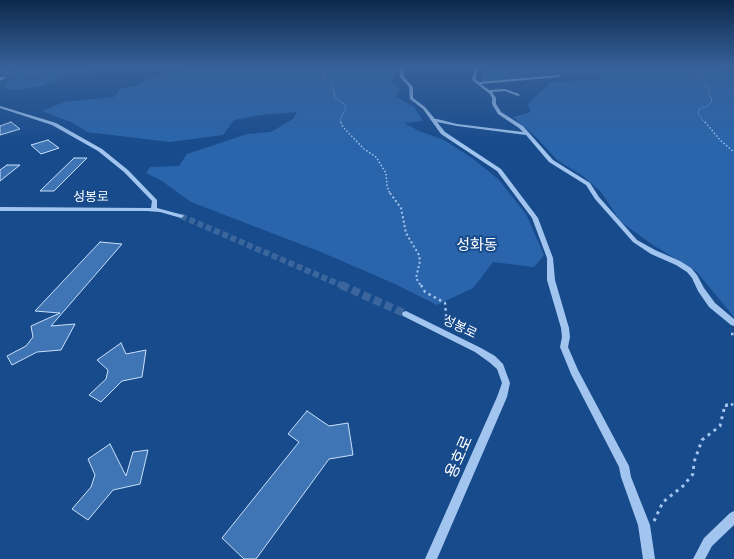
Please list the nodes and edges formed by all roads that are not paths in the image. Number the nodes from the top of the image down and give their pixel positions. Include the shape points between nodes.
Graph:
1 (411, 93) edge
2 (491, 93) edge
3 (513, 93) edge
4 (518, 95) dead end
5 (0, 107) edge
6 (434, 121) junction
7 (528, 134) junction
8 (0, 209) edge
9 (154, 210) junction
10 (181, 216) tunnel mouth
11 (406, 314) tunnel mouth
12 (734, 323) edge
13 (500, 367) joint
14 (734, 517) edge
15 (431, 559) edge
16 (650, 559) edge
17 (699, 559) edge

1 - 6 street via 411,98 424,108
2 - 7 street via 499,112
3 - 4 street
5 - 9 street via 48,122 100,150 126,171 155,201
6 - 7 street
6 - 16 street via 443,133 499,170 535,218 550,258 550,280 565,328 564,348 619,453 646,533
7 - 12 street via 551,161 588,184 635,241 689,270 712,305
8 - 9 street, 성봉로
9 - 10 street, 성봉로
11 - 13 street, 성봉로 via 478,350
13 - 15 street, 용호로 via 506,383 502,397
14 - 17 street via 708,542

